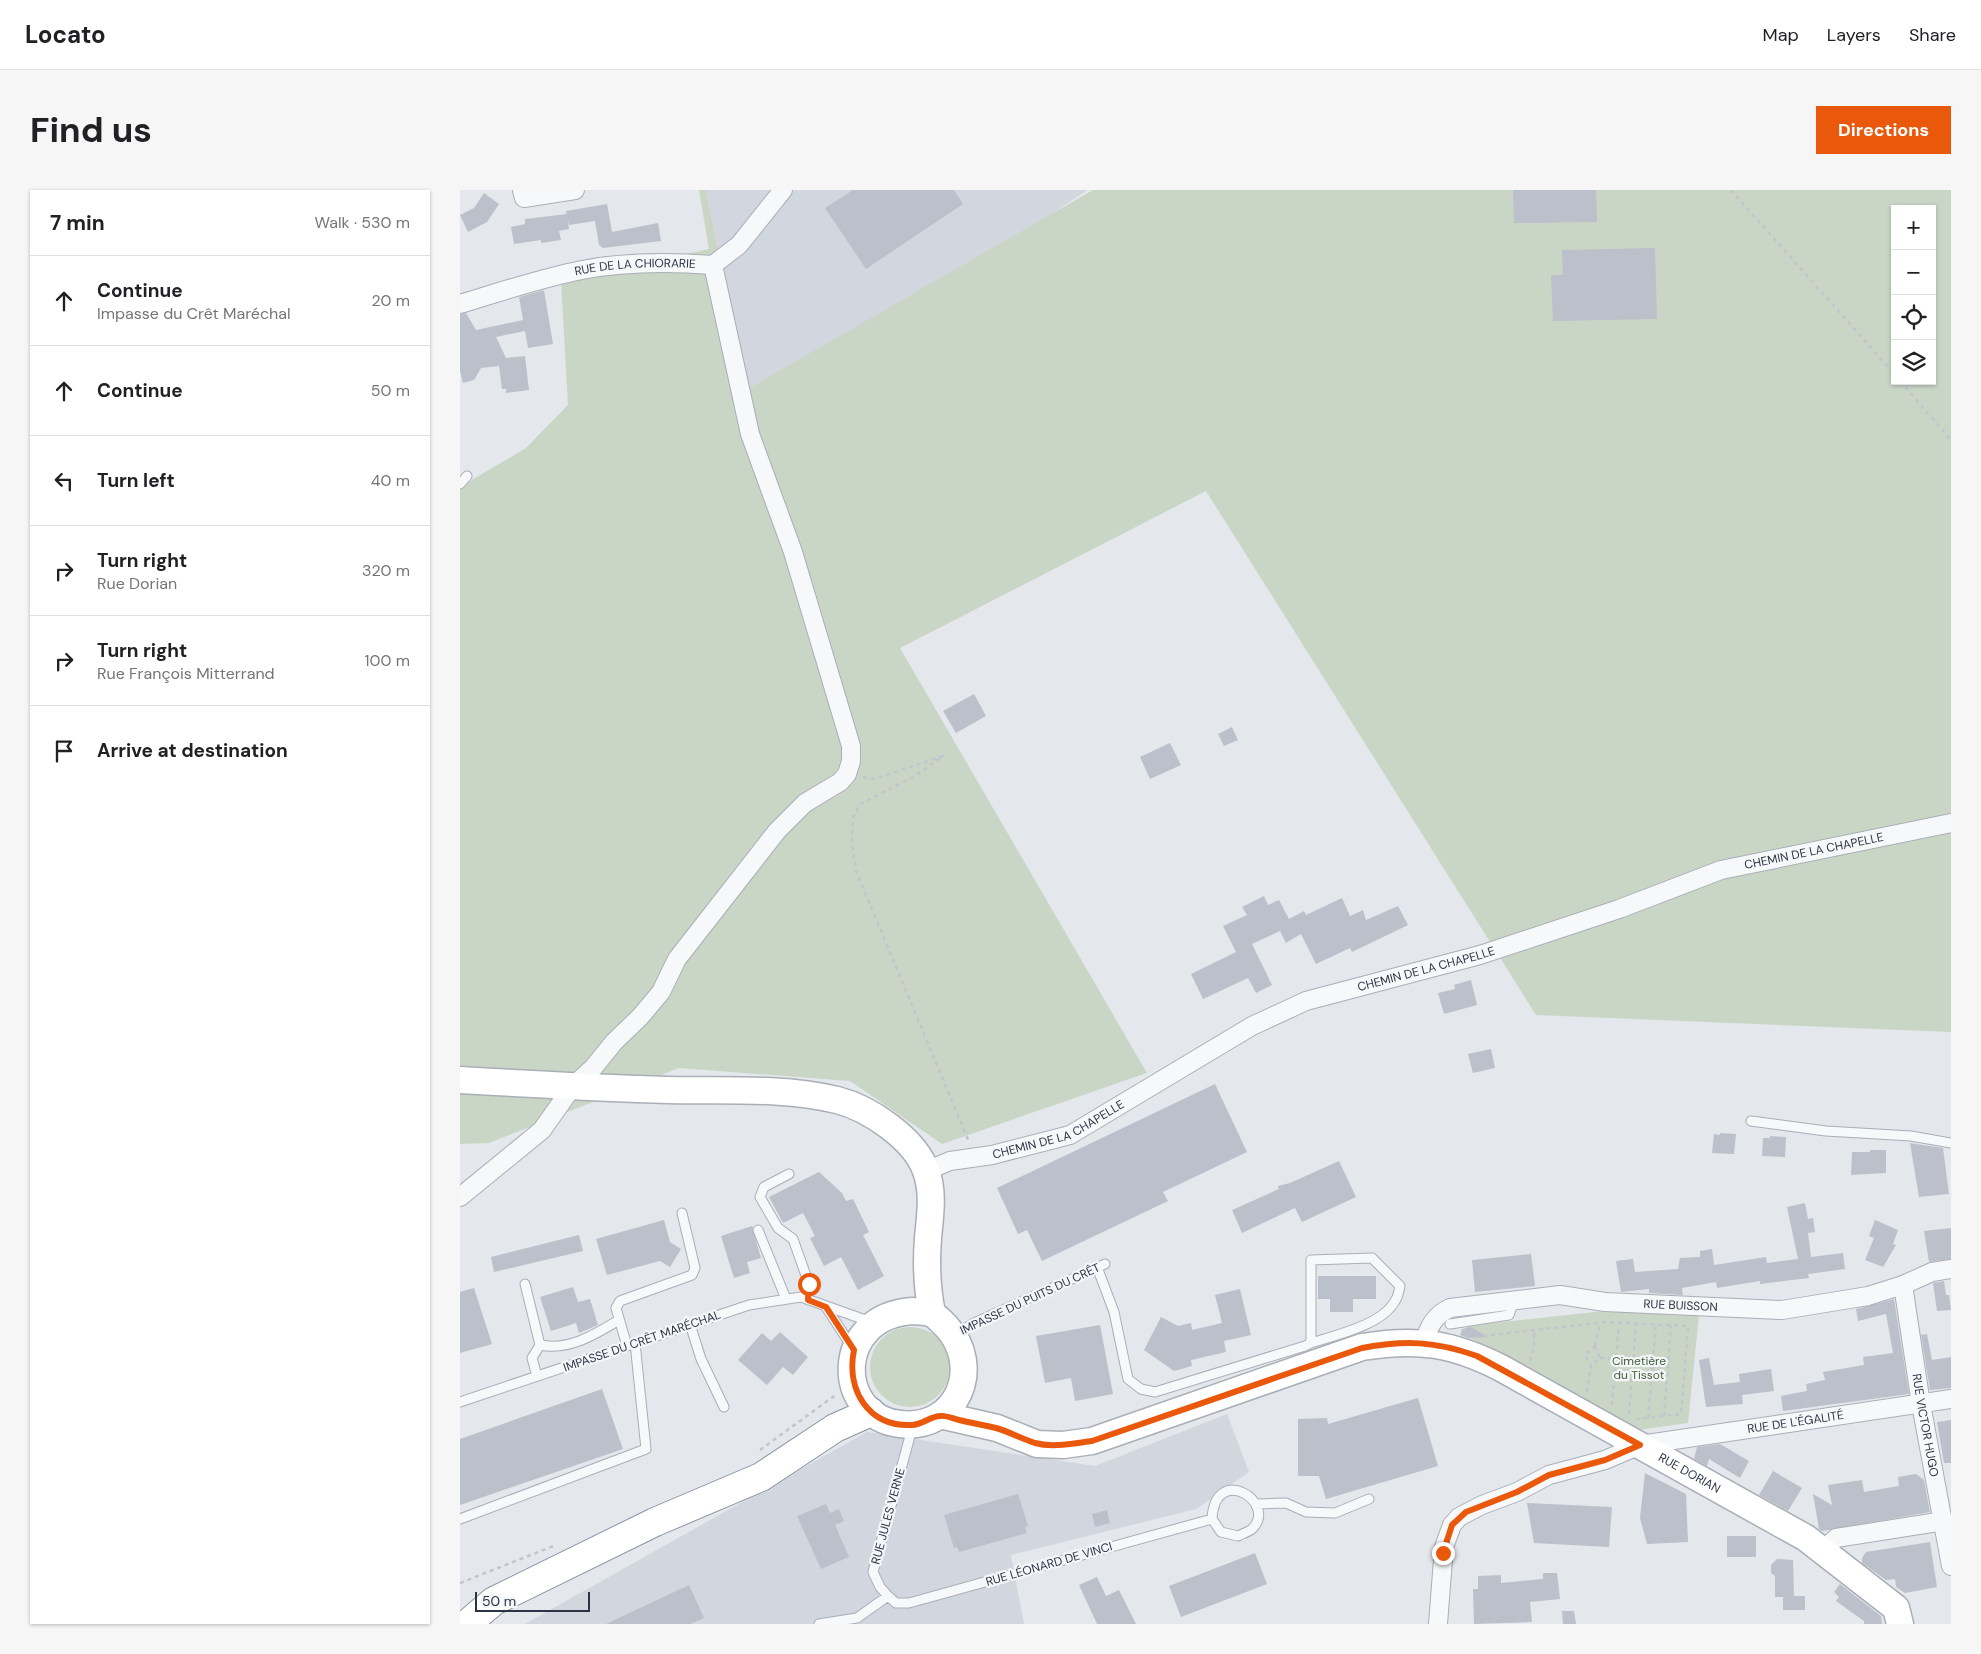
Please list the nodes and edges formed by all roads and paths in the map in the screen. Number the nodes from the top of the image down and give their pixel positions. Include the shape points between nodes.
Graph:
1 (522, 190) edge
2 (575, 190) edge
3 (783, 190) edge
4 (1731, 190) edge
5 (713, 265) junction
6 (460, 304) edge
7 (1891, 371) edge
8 (1903, 385) edge
9 (1951, 440) edge
10 (467, 476) dead end
11 (460, 484) edge
12 (850, 765) junction
13 (1951, 823) edge
14 (460, 1080) edge
15 (573, 1086) junction
16 (1751, 1120) dead end
17 (1951, 1143) edge
18 (975, 1157) junction
19 (926, 1171) junction
20 (790, 1174) dead end
21 (460, 1198) edge
22 (682, 1213) dead end
23 (758, 1230) dead end
24 (928, 1240) junction
25 (1951, 1269) edge
26 (525, 1284) dead end
27 (1903, 1285) junction
28 (786, 1299) junction
29 (808, 1300) junction
30 (1514, 1300) junction
31 (826, 1307) junction
32 (898, 1312) junction
33 (932, 1314) junction
34 (619, 1320) junction
35 (873, 1323) junction
36 (1600, 1323) junction
37 (1619, 1323) junction
38 (690, 1324) junction
39 (1450, 1324) dead end
40 (1636, 1324) junction
41 (1656, 1324) junction
42 (1671, 1325) junction
43 (1534, 1330) junction
44 (954, 1335) junction
45 (1483, 1336) dead end
46 (1425, 1342) junction
47 (1311, 1343) junction
48 (631, 1344) junction
49 (540, 1345) junction
50 (1595, 1346) junction
51 (854, 1350) junction
52 (1600, 1358) junction
53 (1616, 1360) junction
54 (1530, 1362) dead end
55 (1591, 1366) junction
56 (537, 1376) junction
57 (852, 1380) junction
58 (961, 1390) junction
59 (1587, 1392) dead end
60 (1951, 1399) edge
61 (460, 1402) edge
62 (1921, 1404) junction
63 (1612, 1405) dead end
64 (724, 1407) dead end
65 (871, 1412) junction
66 (1629, 1414) dead end
67 (940, 1416) junction
68 (1664, 1416) junction
69 (1648, 1418) junction
70 (1638, 1419) dead end
71 (913, 1425) junction
72 (997, 1428) junction
73 (1640, 1445) junction
74 (754, 1455) dead end
75 (1368, 1499) dead end
76 (1256, 1504) junction
77 (460, 1519) edge
78 (1212, 1519) junction
79 (1944, 1521) junction
80 (558, 1544) dead end
81 (1823, 1550) junction
82 (1951, 1566) edge
83 (460, 1582) edge
84 (888, 1596) junction
85 (858, 1621) edge
86 (467, 1624) edge
87 (819, 1624) edge
88 (1438, 1624) edge
89 (1900, 1624) edge

1 - 2 street via 524,198
3 - 5 street, RUE DE LA CHIORARIE via 738,245
4 - 7 path
5 - 6 street, RUE DE LA CHIORARIE via 674,262 584,270
5 - 12 street via 750,434 793,552 828,664 851,746
8 - 9 path
10 - 11 lane
12 - 15 street via 840,782 805,803 777,831 677,959 660,992
12 - 18 path via 859,777 874,779 943,756 915,776 860,804 853,818 852,842 856,871
13 - 18 street, CHEMIN DE LA CHAPELLE via 1721,870 1619,909 1480,955 1306,1001 1252,1026 1070,1135
14 - 15 main road
15 - 19 main road via 794,1092 838,1100 868,1112 895,1131
15 - 21 street via 542,1130
16 - 17 lane
18 - 19 street, CHEMIN DE LA CHAPELLE via 950,1161
19 - 24 main road via 931,1211
20 - 29 lane via 764,1187 760,1197 778,1228 794,1239 809,1284
22 - 34 lane via 695,1268 692,1275 620,1301 616,1308
23 - 28 lane
24 - 32 main road via 911,1292
24 - 33 main road via 927,1292
25 - 27 street, RUE BUISSON via 1932,1272
26 - 49 lane
27 - 30 street, RUE BUISSON via 1868,1296 1782,1310 1686,1307 1575,1299 1560,1295
27 - 62 street, RUE VICTOR HUGO
28 - 29 lane, IMPASSE DU CRÊT MARÉCHAL via 801,1297
28 - 38 lane, IMPASSE DU CRÊT MARÉCHAL via 749,1304
29 - 31 lane, IMPASSE DU CRÊT MARÉCHAL
30 - 39 lane via 1509,1315
30 - 46 street, RUE BUISSON via 1441,1312 1427,1332
31 - 35 lane, IMPASSE DU CRÊT MARÉCHAL
31 - 51 lane
32 - 33 main road
32 - 35 main road
33 - 44 main road
34 - 48 lane
34 - 49 lane via 589,1339 551,1347
35 - 51 main road
36 - 37 path
36 - 43 path
36 - 50 path
37 - 40 path
37 - 53 path
38 - 48 lane, IMPASSE DU CRÊT MARÉCHAL
38 - 64 lane
40 - 41 path
40 - 66 path
41 - 42 path
41 - 69 path
42 - 68 path
42 - 68 path via 1688,1326 1686,1355 1681,1414
43 - 45 path
43 - 54 path
44 - 47 lane, IMPASSE DU PUITS DU CRÊT via 1101,1266 1128,1379 1141,1389 1155,1392
44 - 58 main road via 964,1356
46 - 72 main road, RUE DORIAN via 1395,1342 1362,1348 1092,1441 1037,1444
46 - 73 main road, RUE DORIAN via 1477,1356
47 - 47 lane via 1373,1321 1386,1313 1400,1286 1372,1258 1311,1260
48 - 56 lane, IMPASSE DU CRÊT MARÉCHAL
48 - 77 lane via 646,1449
49 - 56 lane via 532,1358
50 - 52 path
50 - 55 path via 1585,1355
51 - 57 main road
52 - 53 path
52 - 55 path
53 - 63 path
55 - 59 path
56 - 61 lane, IMPASSE DU CRÊT MARÉCHAL
57 - 65 main road via 856,1392
57 - 74 path
58 - 67 main road
58 - 72 main road, RUE DORIAN
60 - 62 street, RUE DE L'ÉGALITÉ
62 - 73 street, RUE DE L'ÉGALITÉ
62 - 79 street, RUE VICTOR HUGO
65 - 71 main road via 884,1420
65 - 86 highway via 835,1428 761,1477 655,1522 494,1601
67 - 71 main road
67 - 72 main road, RUE DORIAN
68 - 69 path
69 - 70 path
71 - 84 lane, RUE JULES VERNE via 873,1572
73 - 81 main road, RUE DORIAN
73 - 88 street, RUE DE L'ÉGALITÉ via 1605,1460 1549,1475 1459,1517 1452,1525 1444,1547
75 - 76 lane via 1335,1512 1306,1512 1286,1503
76 - 78 lane via 1242,1491 1230,1490 1219,1495 1213,1505
76 - 78 lane via 1257,1519 1252,1528 1238,1536 1221,1532
78 - 84 lane, RUE LÉONARD DE VINCI via 909,1603 896,1603
79 - 81 street via 1836,1538
79 - 82 street, RUE VICTOR HUGO
80 - 83 path
81 - 89 main road, RUE DORIAN via 1896,1608
84 - 85 lane
85 - 87 lane

